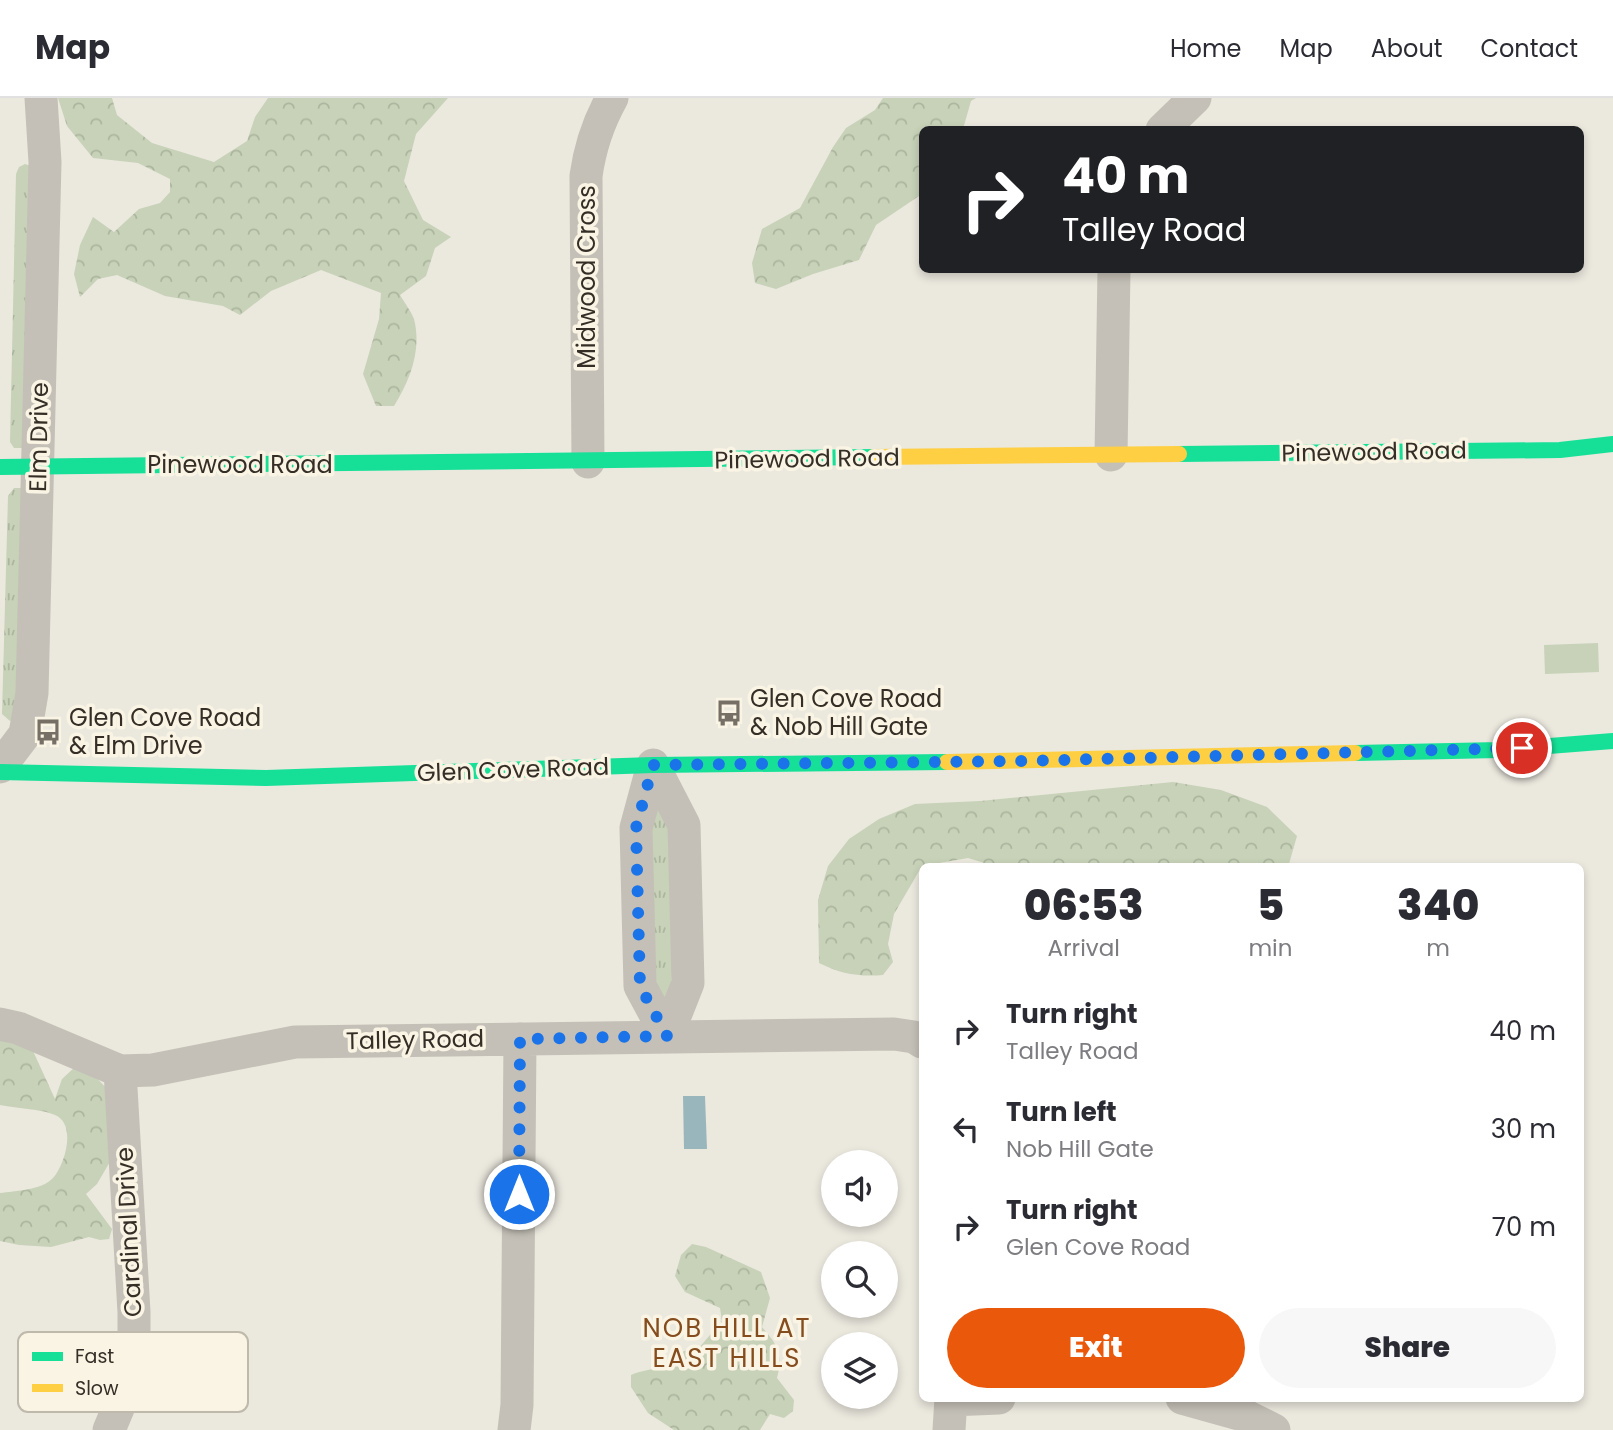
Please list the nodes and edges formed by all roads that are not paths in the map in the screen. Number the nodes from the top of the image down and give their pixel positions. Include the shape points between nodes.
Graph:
1 (41, 98) edge
2 (612, 98) edge
3 (1195, 98) edge
4 (1166, 126) edge
5 (1114, 273) edge
6 (1613, 444) edge
7 (1111, 455) junction
8 (588, 462) junction
9 (0, 467) edge
10 (38, 467) junction
11 (1613, 741) edge
12 (653, 765) junction
13 (0, 770) edge
14 (0, 1024) edge
15 (667, 1036) junction
16 (520, 1039) junction
17 (919, 1040) edge
18 (120, 1071) junction
19 (134, 1332) edge
20 (983, 1402) edge
21 (1196, 1402) edge
22 (950, 1410) edge
23 (117, 1412) edge
24 (109, 1430) edge
25 (514, 1430) edge
26 (1274, 1430) edge

1 - 10 street, Elm Drive via 45,162
2 - 8 street, Midwood Cross via 590,147 586,176
3 - 4 street
5 - 7 street
6 - 7 street, Pinewood Road via 1560,450
7 - 8 street, Pinewood Road
8 - 10 street, Pinewood Road
9 - 10 street, Pinewood Road
10 - 13 street, Elm Drive via 32,693 25,734
11 - 12 street, Glen Cove Road via 1475,750
12 - 13 street, Glen Cove Road via 266,778
12 - 15 street via 636,828 640,986
12 - 15 street via 684,825 688,984
14 - 18 street
15 - 16 street, Talley Road
15 - 17 street, Talley Road via 894,1034
16 - 18 street, Talley Road via 295,1042 153,1070
16 - 25 street
18 - 19 street, Cardinal Drive
20 - 22 street
21 - 26 street via 1246,1416
23 - 24 street, Cardinal Drive

